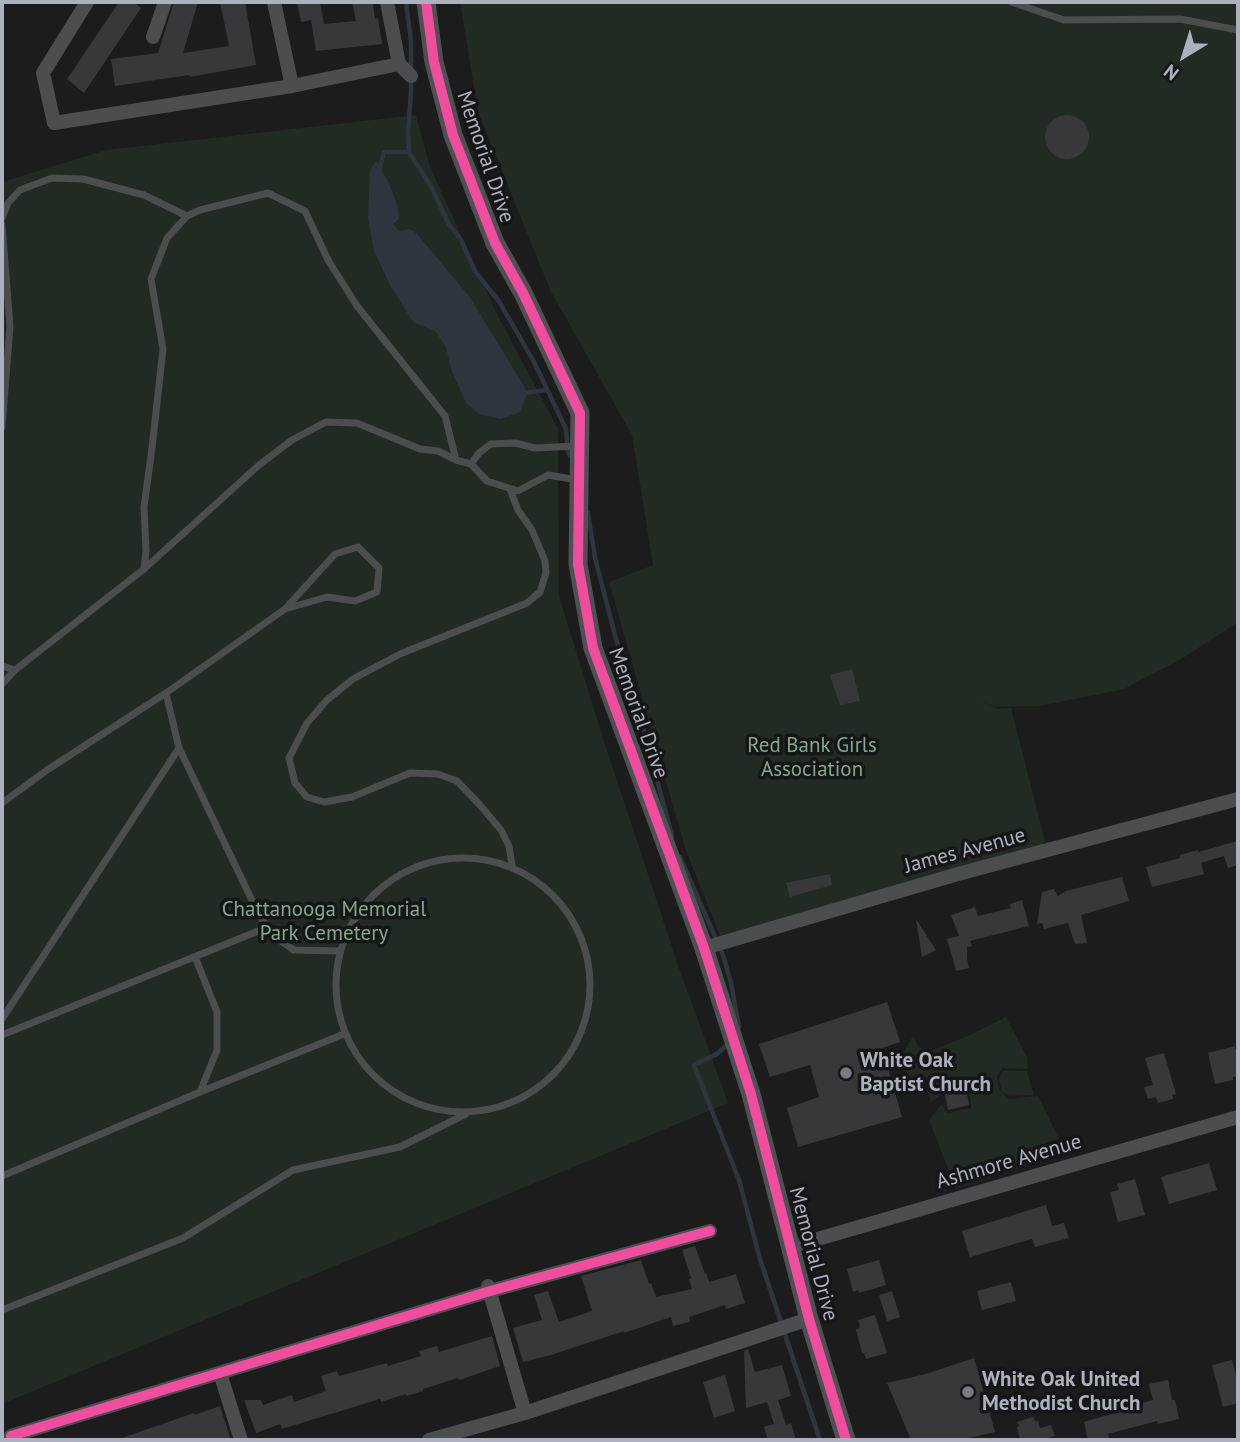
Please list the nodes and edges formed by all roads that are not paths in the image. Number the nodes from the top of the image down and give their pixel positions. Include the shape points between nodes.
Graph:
1 (87, 2) edge
2 (165, 2) edge
3 (274, 2) edge
4 (387, 2) edge
5 (426, 2) edge
6 (1011, 2) edge
7 (1238, 30) edge
8 (153, 37) dead end
9 (399, 64) junction
10 (411, 76) dead end
11 (292, 86) junction
12 (187, 216) junction
13 (2, 218) edge
14 (2, 225) edge
15 (2, 427) edge
16 (579, 446) junction
17 (456, 460) junction
18 (471, 464) junction
19 (579, 480) junction
20 (510, 489) junction
21 (144, 569) junction
22 (285, 609) junction
23 (2, 666) edge
24 (15, 670) junction
25 (2, 684) edge
26 (166, 693) junction
27 (178, 748) junction
28 (1238, 799) edge
29 (2, 803) edge
30 (512, 865) junction
31 (268, 927) junction
32 (704, 948) junction
33 (339, 951) junction
34 (195, 957) junction
35 (2, 1018) edge
36 (345, 1034) junction
37 (2, 1035) edge
38 (200, 1092) junction
39 (467, 1114) junction
40 (1238, 1117) edge
41 (2, 1175) edge
42 (710, 1231) dead end
43 (790, 1247) junction
44 (489, 1289) junction
45 (2, 1310) edge
46 (809, 1319) junction
47 (220, 1373) junction
48 (525, 1413) junction
49 (11, 1436) dead end
50 (241, 1440) edge
51 (429, 1440) edge
52 (846, 1440) edge

1 - 11 street via 43,73 54,122
2 - 8 street
3 - 11 street
4 - 9 street
5 - 16 street, Memorial Drive via 433,62 453,135 495,243 580,413
6 - 7 lane via 1064,20 1180,19
9 - 10 street
9 - 11 street
12 - 13 lane via 144,195 83,179 52,178 20,190
12 - 17 lane via 268,194 305,211 357,306 444,416
12 - 21 lane via 167,238 151,279 163,349 144,507
14 - 15 lane via 10,326
16 - 18 lane via 491,444
16 - 19 street, Memorial Drive
17 - 18 lane
17 - 21 lane via 357,424 326,422 259,465
18 - 20 lane via 487,481
19 - 20 lane via 548,475 518,491
19 - 32 street, Memorial Drive via 578,564 593,648
20 - 30 lane via 545,561 540,592 527,603 400,654 353,679 307,723 289,758 295,783 307,797 324,802 352,797 410,773 438,774 457,782 501,830
21 - 24 lane
22 - 22 lane via 335,554 358,547 379,568 377,592 355,601 327,597
22 - 26 lane
23 - 24 lane
24 - 25 lane
26 - 27 lane
26 - 29 lane
27 - 31 lane
27 - 35 lane
28 - 32 street, James Avenue
30 - 33 lane via 471,857 428,862 388,880 357,911
30 - 39 lane via 554,895 582,936 592,985 583,1033 556,1075 515,1103
31 - 33 lane via 294,950
31 - 34 lane
32 - 43 street, Memorial Drive via 751,1094
33 - 36 lane via 335,996
34 - 37 lane
34 - 38 lane via 217,1012 217,1050
36 - 38 lane
36 - 39 lane via 368,1071 396,1095 430,1110
38 - 41 lane
39 - 45 lane via 400,1147 293,1170 183,1238
40 - 43 street, Ashmore Avenue
42 - 44 street
43 - 46 street, Memorial Drive
44 - 47 street
44 - 48 street
46 - 48 street
46 - 52 street, Memorial Drive
47 - 49 street
47 - 50 street
48 - 51 street

